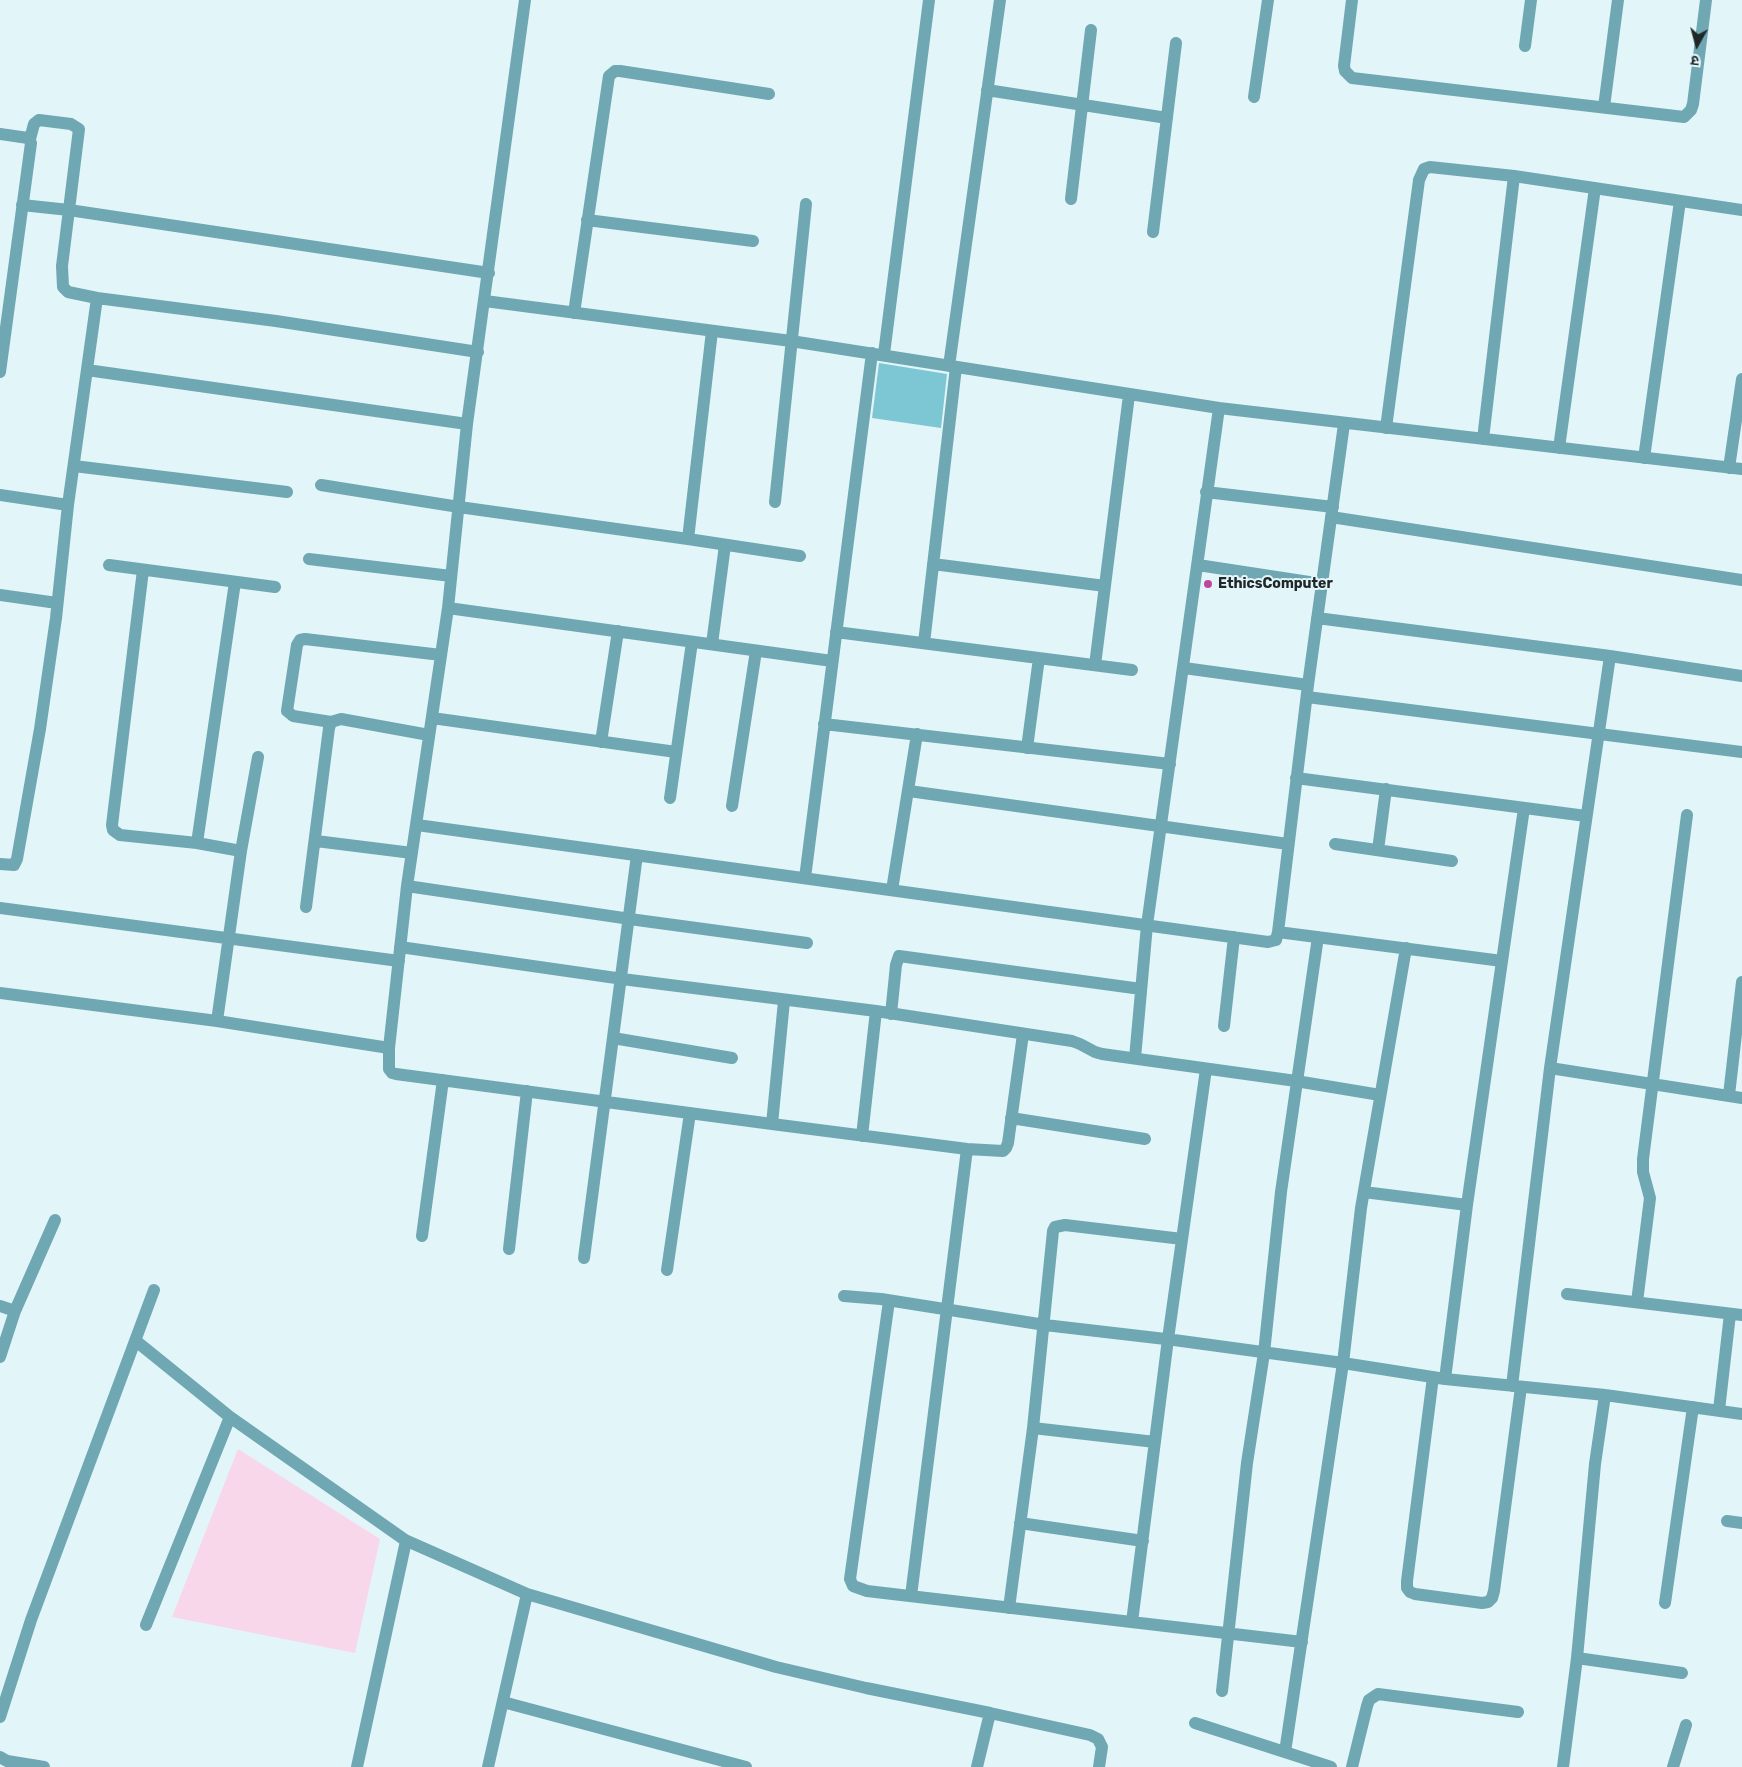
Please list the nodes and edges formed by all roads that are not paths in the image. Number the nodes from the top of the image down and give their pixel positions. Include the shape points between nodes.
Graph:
1 (525, 0) edge
2 (929, 0) edge
3 (1000, 0) edge
4 (1268, 0) edge
5 (1352, 0) edge
6 (1531, 0) edge
7 (1618, 0) edge
8 (1706, 0) edge
9 (1091, 30) dead end
10 (1176, 43) dead end
11 (1525, 46) dead end
12 (987, 90) junction
13 (769, 94) dead end
14 (1254, 97) dead end
15 (1082, 105) junction
16 (1604, 107) junction
17 (1167, 118) junction
18 (0, 134) edge
19 (30, 139) junction
20 (1514, 176) junction
21 (1595, 188) junction
22 (1070, 199) dead end
23 (1680, 201) junction
24 (22, 204) junction
25 (806, 204) dead end
26 (69, 210) junction
27 (1742, 210) edge
28 (587, 220) junction
29 (1153, 232) dead end
30 (754, 241) dead end
31 (489, 273) junction
32 (97, 298) junction
33 (485, 300) junction
34 (574, 313) junction
35 (712, 331) junction
36 (791, 341) junction
37 (478, 352) junction
38 (878, 354) junction
39 (953, 366) junction
40 (87, 370) junction
41 (0, 372) edge
42 (1742, 379) edge
43 (1129, 395) junction
44 (1218, 408) junction
45 (467, 424) junction
46 (1344, 424) junction
47 (1386, 428) junction
48 (1482, 439) junction
49 (1559, 448) junction
50 (1644, 458) junction
51 (74, 466) junction
52 (1736, 468) edge
53 (321, 484) dead end
54 (287, 492) dead end
55 (1206, 492) junction
56 (0, 495) edge
57 (775, 502) dead end
58 (68, 505) junction
59 (459, 508) junction
60 (1332, 512) junction
61 (688, 539) junction
62 (725, 544) junction
63 (800, 556) dead end
64 (309, 559) dead end
65 (933, 564) junction
66 (109, 565) dead end
67 (1198, 565) junction
68 (143, 570) junction
69 (451, 576) junction
70 (1742, 580) edge
71 (235, 582) junction
72 (1322, 584) junction
73 (1105, 586) junction
74 (275, 587) dead end
75 (0, 595) edge
76 (57, 603) junction
77 (448, 608) junction
78 (1317, 618) junction
79 (618, 631) junction
80 (836, 632) junction
81 (692, 642) junction
82 (924, 643) junction
83 (712, 644) junction
84 (756, 651) junction
85 (441, 655) junction
86 (1610, 656) junction
87 (1039, 658) junction
88 (832, 661) junction
89 (1095, 665) junction
90 (1184, 668) junction
91 (1132, 670) dead end
92 (1742, 676) edge
93 (1307, 691) junction
94 (432, 718) junction
95 (331, 722) junction
96 (824, 724) junction
97 (917, 734) junction
98 (1598, 734) junction
99 (429, 735) junction
100 (601, 742) junction
101 (1026, 748) junction
102 (676, 752) junction
103 (1742, 752) edge
104 (258, 757) dead end
105 (1170, 764) junction
106 (1296, 778) junction
107 (1386, 790) junction
108 (909, 791) junction
109 (670, 798) dead end
110 (732, 806) dead end
111 (1524, 808) junction
112 (1687, 815) dead end
113 (1586, 816) junction
114 (417, 826) junction
115 (1162, 826) junction
116 (316, 841) junction
117 (197, 843) junction
118 (1288, 844) junction
119 (1335, 844) dead end
120 (1378, 850) junction
121 (241, 851) junction
122 (412, 853) junction
123 (637, 855) junction
124 (1452, 861) dead end
125 (0, 864) edge
126 (806, 878) junction
127 (407, 886) junction
128 (892, 890) junction
129 (306, 907) dead end
130 (0, 908) edge
131 (629, 919) junction
132 (1147, 925) junction
133 (1278, 932) junction
134 (1234, 937) junction
135 (1318, 937) junction
136 (228, 938) junction
137 (807, 943) dead end
138 (400, 947) junction
139 (1406, 948) junction
140 (399, 960) junction
141 (1502, 961) junction
142 (621, 979) junction
143 (1742, 982) edge
144 (1141, 989) junction
145 (0, 993) edge
146 (784, 1001) junction
147 (876, 1011) junction
148 (891, 1014) junction
149 (217, 1021) junction
150 (1224, 1026) dead end
151 (1023, 1034) junction
152 (613, 1038) junction
153 (390, 1048) junction
154 (732, 1058) dead end
155 (1135, 1058) junction
156 (1550, 1068) junction
157 (1206, 1069) junction
158 (443, 1080) junction
159 (1296, 1081) junction
160 (1652, 1084) junction
161 (527, 1091) junction
162 (1380, 1095) junction
163 (1729, 1095) junction
164 (1742, 1098) edge
165 (604, 1101) junction
166 (690, 1113) junction
167 (1011, 1118) junction
168 (772, 1124) junction
169 (862, 1136) junction
170 (1145, 1139) dead end
171 (967, 1149) junction
172 (1364, 1192) junction
173 (1467, 1205) junction
174 (55, 1220) dead end
175 (422, 1236) dead end
176 (1182, 1239) junction
177 (509, 1249) dead end
178 (584, 1258) dead end
179 (667, 1270) dead end
180 (154, 1290) dead end
181 (1567, 1294) dead end
182 (844, 1296) dead end
183 (889, 1301) junction
184 (1637, 1302) junction
185 (0, 1306) edge
186 (948, 1310) junction
187 (15, 1311) junction
188 (1736, 1314) edge
189 (1045, 1325) junction
190 (1168, 1339) junction
191 (136, 1342) junction
192 (1264, 1353) junction
193 (0, 1357) edge
194 (1343, 1363) junction
195 (1439, 1378) junction
196 (1516, 1387) junction
197 (1606, 1395) junction
198 (1693, 1407) junction
199 (1719, 1410) junction
200 (1742, 1414) edge
201 (230, 1418) junction
202 (1034, 1428) junction
203 (1155, 1442) junction
204 (1727, 1521) dead end
205 (1742, 1523) edge
206 (1020, 1524) junction
207 (406, 1541) junction
208 (1142, 1541) junction
209 (527, 1594) junction
210 (911, 1596) junction
211 (1665, 1603) dead end
212 (1009, 1608) junction
213 (1132, 1622) junction
214 (146, 1625) dead end
215 (1228, 1634) junction
216 (1302, 1642) junction
217 (1578, 1658) junction
218 (1682, 1673) dead end
219 (1222, 1691) dead end
220 (502, 1702) junction
221 (1518, 1712) dead end
222 (990, 1713) junction
223 (0, 1716) edge
224 (1195, 1723) dead end
225 (1686, 1725) dead end
226 (1285, 1752) junction
227 (0, 1757) edge
228 (44, 1767) edge
229 (357, 1767) edge
230 (488, 1767) edge
231 (746, 1767) edge
232 (977, 1767) edge
233 (1099, 1767) edge
234 (1331, 1767) edge
235 (1352, 1767) edge
236 (1563, 1767) edge
237 (1673, 1767) edge

1 - 31 street
2 - 38 street
3 - 12 street
4 - 14 street
5 - 16 street via 1344,66 1352,78
6 - 11 street
7 - 16 street
8 - 16 street via 1693,104 1688,115
9 - 15 street
10 - 17 street
12 - 15 street
12 - 39 street
13 - 28 street via 615,71 608,81
15 - 17 street
15 - 22 street
17 - 29 street
18 - 19 street
19 - 24 street
19 - 26 street via 34,124 39,120 71,124 79,129
20 - 21 street
20 - 47 street via 1430,167 1420,174
20 - 48 street
21 - 23 street
21 - 49 street
23 - 27 street
23 - 50 street
24 - 26 street
24 - 41 street
25 - 36 street
26 - 31 street
26 - 32 street via 62,287 68,292
28 - 30 street
28 - 34 street
31 - 33 street
32 - 37 street
32 - 40 street
33 - 34 street
33 - 37 street
34 - 35 street
35 - 36 street
35 - 61 street
36 - 38 street
36 - 57 street
37 - 45 street
38 - 39 street
38 - 80 street
39 - 43 street
39 - 65 street
40 - 45 street
40 - 51 street
42 - 52 street
43 - 44 street
43 - 73 street
44 - 46 street
44 - 55 street
45 - 59 street
46 - 47 street
46 - 60 street
47 - 48 street
48 - 49 street
49 - 50 street
50 - 52 street
51 - 54 street
51 - 58 street
53 - 59 street
55 - 60 street
55 - 67 street
56 - 58 street
58 - 76 street
59 - 61 street
59 - 69 street
60 - 70 street
60 - 72 street
61 - 62 street
62 - 63 street
62 - 83 street
64 - 69 street
65 - 73 street
65 - 82 street
66 - 68 street
67 - 72 street
67 - 90 street
68 - 71 street
68 - 117 street via 112,827 116,834
69 - 77 street
71 - 74 street
71 - 117 street
72 - 78 street
73 - 89 street
75 - 76 street
76 - 125 street via 19,852 14,866
77 - 79 street
77 - 85 street
78 - 86 street
78 - 93 street
79 - 81 street
79 - 100 street
80 - 82 street
80 - 88 street
81 - 83 street
81 - 102 street
82 - 87 street
83 - 84 street
84 - 88 street
84 - 110 street
85 - 94 street
85 - 95 street via 300,640 288,714
86 - 92 street
86 - 98 street
87 - 89 street
87 - 101 street
88 - 96 street
89 - 91 street
90 - 93 street
90 - 105 street
93 - 98 street
93 - 106 street
94 - 99 street
94 - 100 street
95 - 99 street via 342,719
95 - 116 street
96 - 97 street
96 - 126 street
97 - 101 street
97 - 108 street
98 - 103 street
98 - 113 street
99 - 114 street
100 - 102 street
101 - 105 street
102 - 109 street
104 - 121 street
105 - 115 street
106 - 107 street
106 - 118 street
107 - 111 street
107 - 120 street
108 - 115 street
108 - 128 street
111 - 113 street
111 - 141 street
112 - 160 street
113 - 156 street
114 - 122 street
114 - 123 street
115 - 118 street
115 - 132 street
116 - 122 street
116 - 129 street
117 - 121 street
118 - 133 street
119 - 120 street
120 - 124 street
121 - 136 street
122 - 127 street
123 - 126 street
123 - 131 street
126 - 128 street
127 - 131 street
127 - 138 street
128 - 132 street
130 - 136 street
131 - 137 street
131 - 142 street
132 - 134 street
132 - 144 street
133 - 134 street via 1272,942
133 - 135 street
134 - 150 street
135 - 139 street
135 - 159 street
136 - 140 street
136 - 149 street
138 - 140 street
138 - 142 street
139 - 141 street
139 - 162 street
140 - 153 street
141 - 173 street
142 - 146 street
142 - 152 street
143 - 163 street
144 - 148 street via 899,956
144 - 155 street
145 - 149 street
146 - 147 street
146 - 168 street
147 - 148 street
147 - 169 street
148 - 151 street
149 - 153 street
151 - 155 street via 1080,1044 1102,1054
151 - 167 street
152 - 154 street
152 - 165 street
153 - 158 street via 388,1065 392,1073
155 - 157 street
156 - 160 street
156 - 196 street
157 - 159 street
157 - 176 street
158 - 161 street
158 - 175 street
159 - 162 street
159 - 192 street
160 - 163 street
160 - 184 street via 1643,1159 1650,1198
161 - 165 street
161 - 177 street
162 - 172 street
163 - 164 street
165 - 166 street
165 - 178 street
166 - 168 street
166 - 179 street
167 - 170 street
167 - 171 street via 1008,1143 1003,1151
168 - 169 street
169 - 171 street
171 - 186 street
172 - 173 street
172 - 194 street
173 - 195 street
174 - 187 street
176 - 189 street via 1065,1225 1055,1227
176 - 190 street
180 - 191 street
181 - 184 street
182 - 183 street
183 - 186 street
183 - 210 street via 850,1579 859,1589
184 - 188 street
185 - 187 street
186 - 189 street
186 - 210 street
187 - 193 street
188 - 199 street
189 - 190 street
189 - 202 street
190 - 192 street
190 - 203 street
191 - 201 street
191 - 223 street via 31,1620
192 - 194 street
192 - 215 street via 1247,1463
194 - 195 street
194 - 216 street
195 - 196 street
195 - 196 street via 1407,1588 1415,1594 1482,1603 1492,1598 1494,1591
196 - 197 street
197 - 198 street
197 - 217 street via 1589,1518
198 - 199 street
198 - 211 street
199 - 200 street
201 - 207 street
201 - 214 street
202 - 203 street
202 - 206 street
203 - 208 street
204 - 205 street
206 - 208 street
206 - 212 street
207 - 209 street
207 - 229 street
208 - 213 street
209 - 220 street
209 - 222 street via 776,1667
210 - 212 street
212 - 213 street
213 - 215 street
215 - 216 street
215 - 219 street
216 - 226 street
217 - 218 street
217 - 236 street
220 - 230 street
220 - 231 street
221 - 235 street via 1378,1694 1369,1700
222 - 232 street
222 - 233 street via 1090,1735 1098,1739 1102,1747
224 - 226 street
225 - 237 street
226 - 234 street
227 - 228 street

